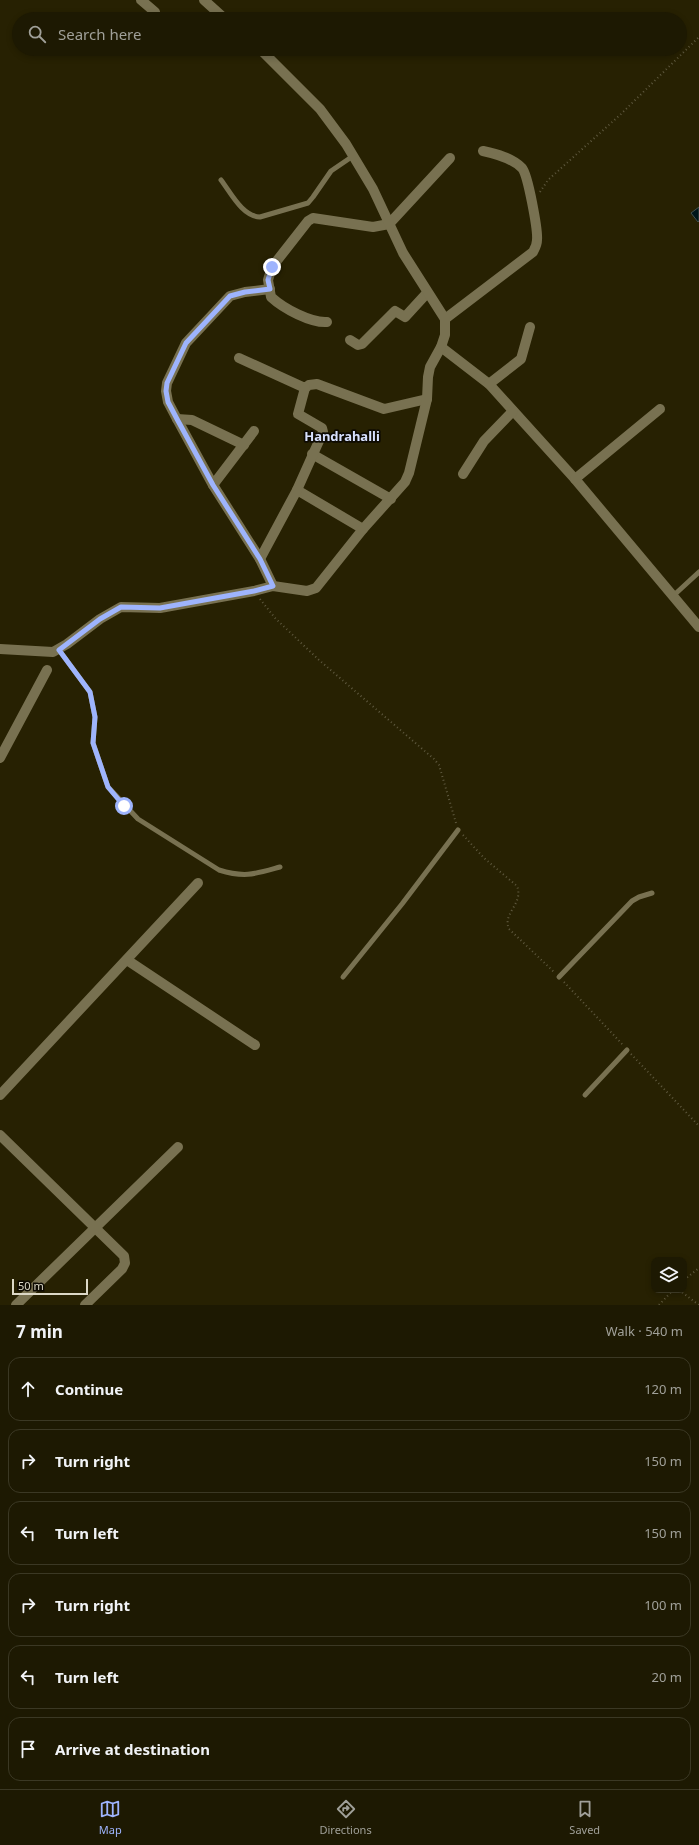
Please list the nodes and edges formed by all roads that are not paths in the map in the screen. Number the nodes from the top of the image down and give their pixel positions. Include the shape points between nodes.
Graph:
1 (141, 0) edge
2 (204, 0) edge
3 (155, 12) dead end
4 (217, 12) edge
5 (267, 56) edge
6 (483, 151) dead end
7 (353, 156) junction
8 (450, 158) dead end
9 (221, 180) dead end
10 (389, 224) junction
11 (270, 289) junction
12 (427, 293) junction
13 (445, 319) junction
14 (327, 322) dead end
15 (530, 328) dead end
16 (350, 340) dead end
17 (441, 347) junction
18 (239, 358) dead end
19 (489, 384) junction
20 (305, 388) junction
21 (427, 399) junction
22 (660, 409) dead end
23 (513, 411) junction
24 (177, 419) junction
25 (254, 431) dead end
26 (244, 445) junction
27 (312, 454) junction
28 (463, 474) dead end
29 (575, 479) junction
30 (213, 485) junction
31 (297, 490) junction
32 (391, 499) junction
33 (363, 529) junction
34 (260, 559) junction
35 (699, 572) edge
36 (273, 586) junction
37 (674, 596) junction
38 (699, 627) edge
39 (0, 649) edge
40 (59, 650) junction
41 (47, 670) dead end
42 (0, 758) edge
43 (458, 830) road end
44 (280, 867) dead end
45 (198, 883) dead end
46 (652, 893) dead end
47 (127, 960) junction
48 (343, 977) dead end
49 (559, 977) road end
50 (255, 1045) dead end
51 (627, 1050) road end
52 (586, 1094) dead end
53 (0, 1095) edge
54 (0, 1135) edge
55 (178, 1147) dead end
56 (95, 1228) junction
57 (16, 1305) edge
58 (85, 1305) edge

1 - 3 street
2 - 4 street
5 - 7 street via 320,109
6 - 13 street via 502,155 522,168 532,205 537,239 533,252
7 - 9 lane via 331,171 308,203 260,217 245,211
7 - 10 street via 373,189
8 - 10 street
10 - 11 street via 373,227 313,218 272,267 268,280
10 - 12 street
11 - 14 street via 271,298 282,306 314,321
11 - 24 street via 230,296 186,343 167,383 166,391 168,402
12 - 13 street
12 - 16 street via 406,317 395,311 362,344 358,345
13 - 17 street via 445,335
15 - 19 street via 521,359
17 - 19 street
17 - 21 street via 430,367
18 - 20 street
19 - 23 street
20 - 21 street via 317,384 384,409
20 - 27 street via 298,414 323,430
21 - 32 street via 409,473
22 - 29 street
23 - 28 street via 484,441
23 - 29 street
24 - 26 street via 192,420
24 - 30 street
25 - 26 street
26 - 30 street
27 - 31 street
27 - 32 street
29 - 37 street
30 - 34 street
31 - 33 street
31 - 34 street
32 - 33 street
33 - 36 street via 316,588 308,591
34 - 36 street
35 - 37 lane
36 - 40 street via 160,608 121,607 100,619
37 - 38 street
39 - 40 street via 46,652
40 - 44 lane via 90,692 95,717 93,743 108,787 124,806 138,819 219,870 249,875
41 - 42 street
43 - 48 lane
45 - 47 street
46 - 49 lane via 632,901
47 - 50 street
47 - 53 street
51 - 52 lane
54 - 56 street
55 - 56 street
56 - 57 street
56 - 58 street via 124,1256 125,1263

